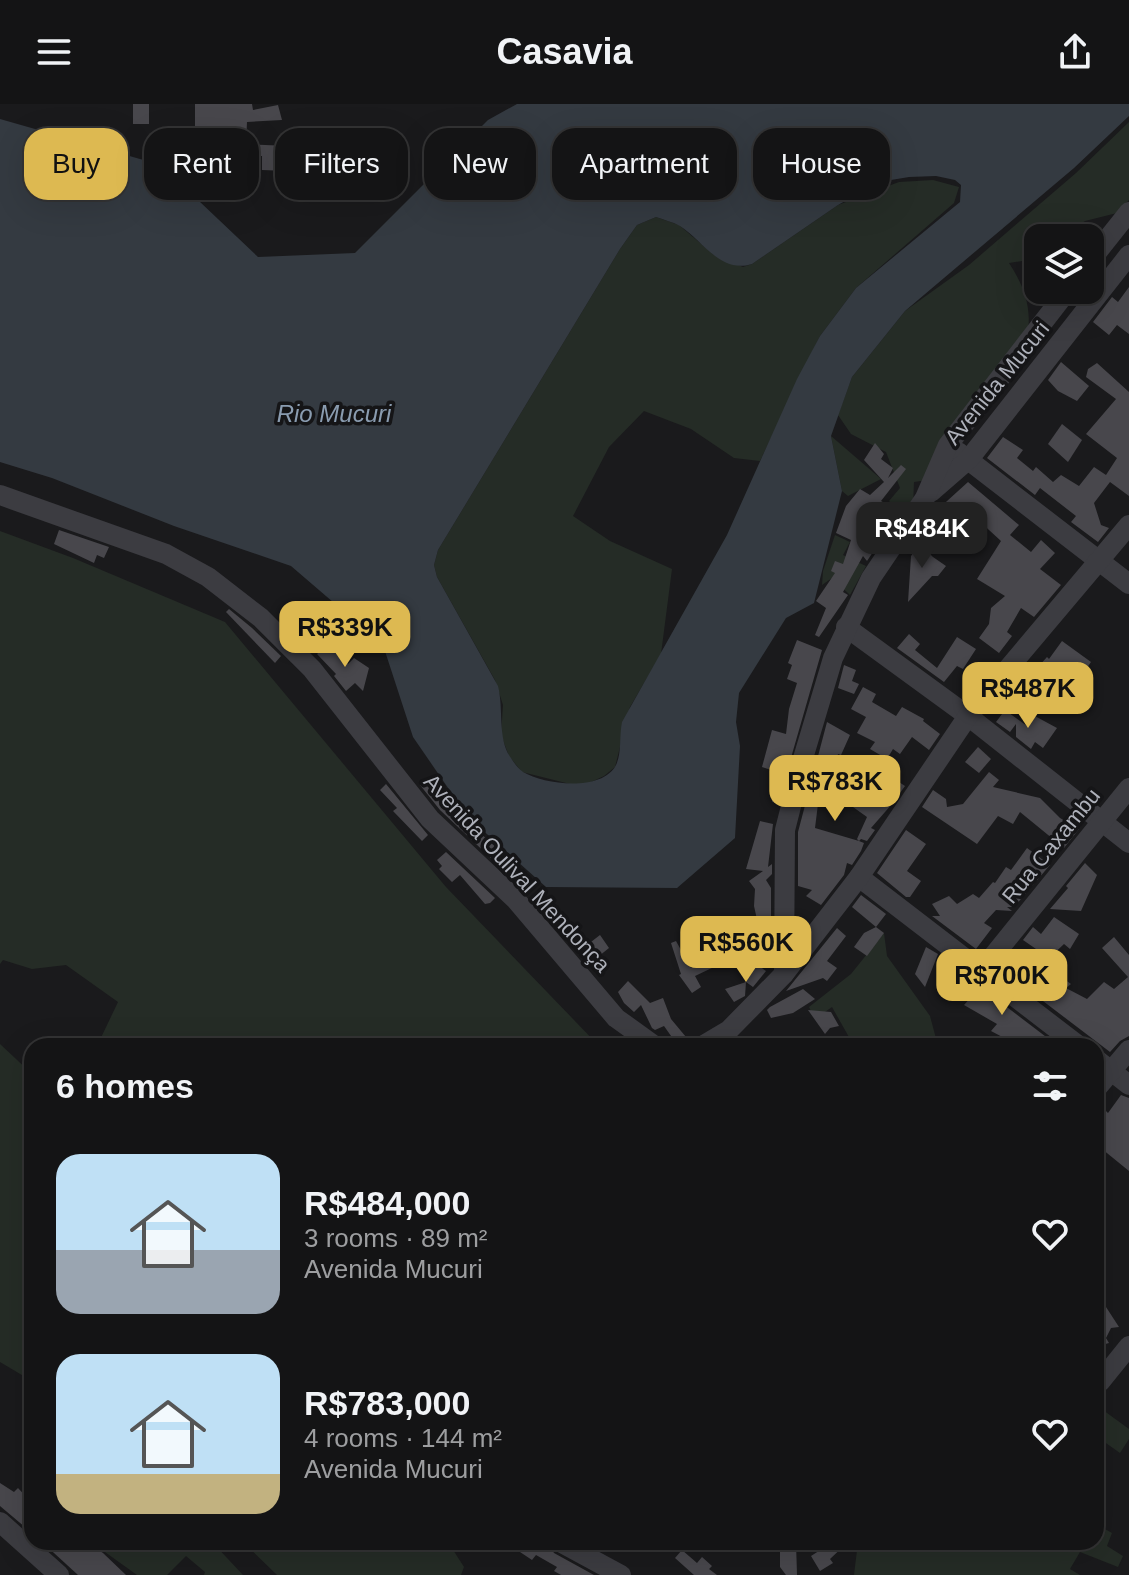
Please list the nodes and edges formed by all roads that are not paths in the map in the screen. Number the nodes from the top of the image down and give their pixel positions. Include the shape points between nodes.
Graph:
1 (1129, 212) edge
2 (1104, 243) edge
3 (1104, 259) edge
4 (1126, 265) edge
5 (1057, 304) edge
6 (948, 445) junction
7 (969, 459) junction
8 (0, 495) edge
9 (925, 498) junction
10 (1129, 525) edge
11 (1100, 561) junction
12 (1129, 584) edge
13 (846, 627) junction
14 (968, 716) junction
15 (1129, 788) edge
16 (1102, 822) junction
17 (1129, 843) edge
18 (859, 877) junction
19 (981, 971) junction
20 (784, 974) junction
21 (644, 1038) edge
22 (716, 1038) edge
23 (1069, 1038) edge
24 (1129, 1050) edge
25 (1104, 1065) edge
26 (1129, 1085) edge
27 (1129, 1346) edge
28 (1104, 1377) edge
29 (0, 1522) edge
30 (24, 1544) edge
31 (31, 1550) edge
32 (575, 1550) edge
33 (59, 1575) edge
34 (621, 1575) edge

1 - 2 street
3 - 4 street
4 - 7 street, Avenida Mucuri
5 - 6 street, Avenida Mucuri
6 - 7 street
6 - 9 street, Avenida Mucuri
7 - 9 street, Avenida Mucuri
7 - 11 street
8 - 21 street, Avenida Oulival Mendonça via 166,554 208,577 261,618 312,669 430,819 516,900 616,1018
9 - 13 street, Avenida Mucuri via 871,578
10 - 11 street
11 - 12 street
11 - 14 street
13 - 14 street
13 - 20 street, Avenida Mucuri via 785,830
14 - 16 street
14 - 18 street
15 - 16 street, Rua Caxambu
16 - 17 street
16 - 19 street, Rua Caxambu
18 - 19 street
18 - 20 street
19 - 23 street
20 - 22 street
24 - 25 street
25 - 26 street
27 - 28 street
29 - 30 street
31 - 33 street
32 - 34 street

